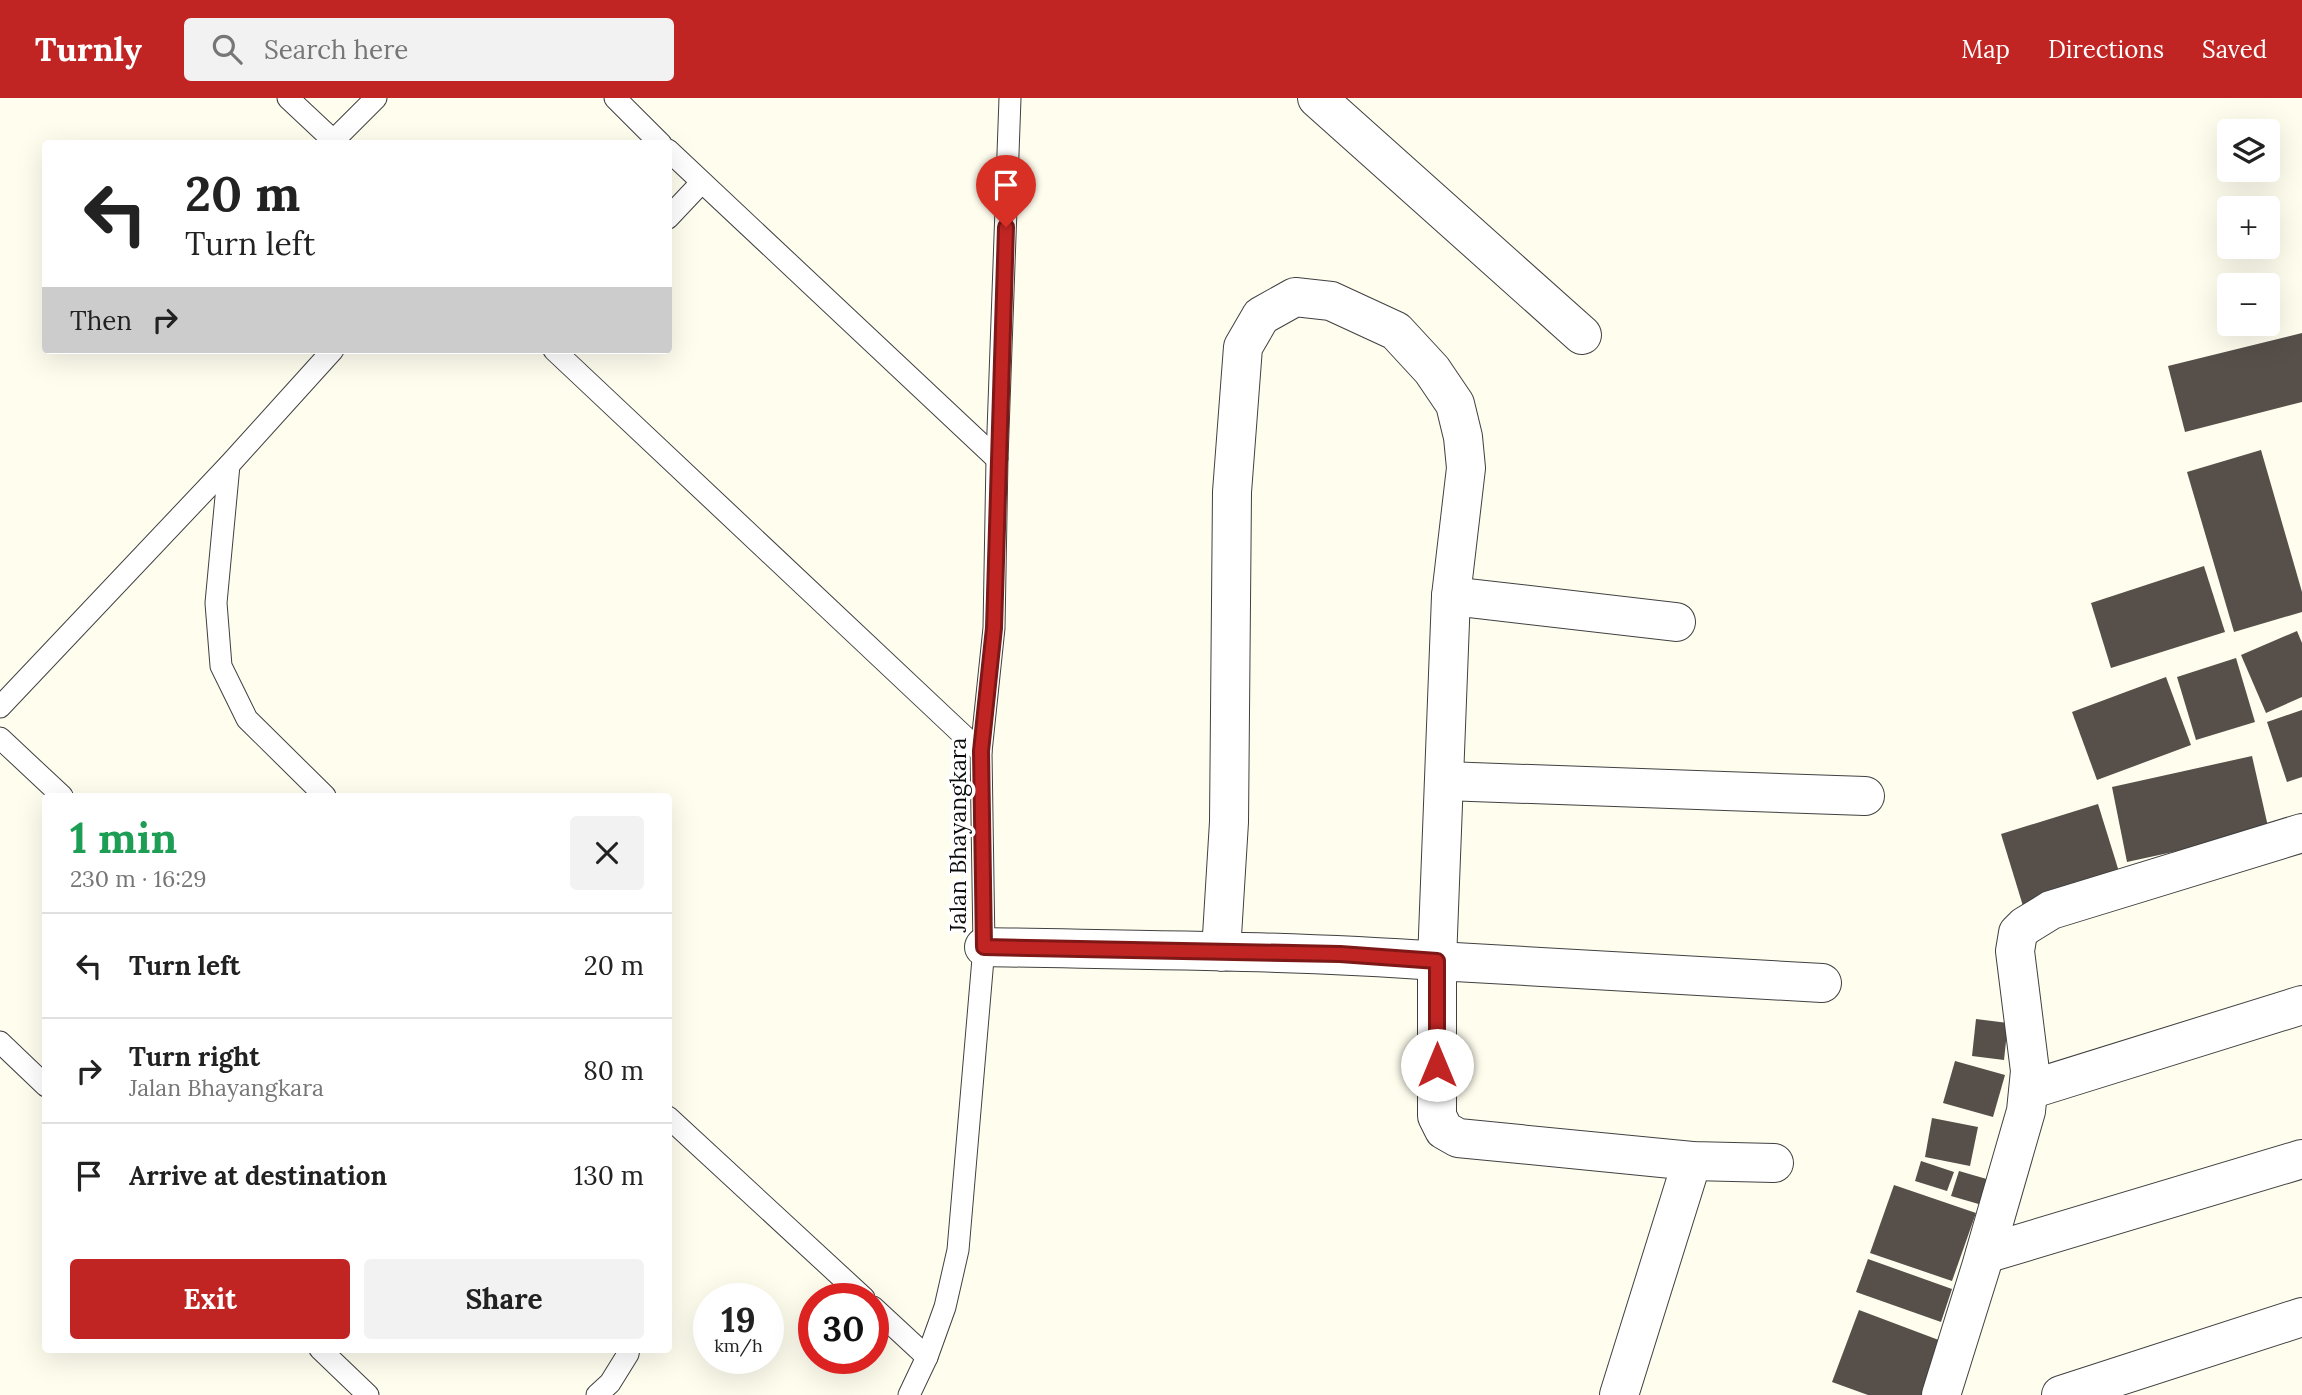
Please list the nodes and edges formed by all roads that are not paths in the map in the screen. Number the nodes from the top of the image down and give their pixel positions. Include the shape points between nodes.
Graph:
1 (288, 98) edge
2 (376, 98) edge
3 (615, 98) edge
4 (1010, 98) edge
5 (1317, 98) edge
6 (333, 140) edge
7 (337, 140) edge
8 (657, 140) edge
9 (672, 154) edge
10 (701, 183) junction
11 (672, 214) edge
12 (1582, 335) dead end
13 (329, 354) edge
14 (558, 354) edge
15 (997, 459) junction
16 (229, 465) junction
17 (1451, 596) junction
18 (1676, 622) dead end
19 (0, 707) edge
20 (0, 737) edge
21 (981, 751) junction
22 (1445, 781) junction
23 (59, 793) edge
24 (323, 793) edge
25 (1866, 796) dead end
26 (2302, 833) edge
27 (984, 947) junction
28 (1221, 952) junction
29 (1437, 961) junction
30 (1822, 982) dead end
31 (2302, 1005) edge
32 (0, 1042) edge
33 (42, 1082) edge
34 (2029, 1090) junction
35 (672, 1121) edge
36 (2302, 1159) edge
37 (1692, 1161) junction
38 (1774, 1163) dead end
39 (1985, 1255) junction
40 (848, 1283) edge
41 (2302, 1317) edge
42 (889, 1322) edge
43 (324, 1353) edge
44 (628, 1353) edge
45 (927, 1357) junction
46 (368, 1395) edge
47 (597, 1395) edge
48 (909, 1395) edge
49 (1619, 1395) edge
50 (1941, 1395) edge
51 (2061, 1395) edge

1 - 6 lane
2 - 7 lane
3 - 8 lane
4 - 15 lane, Jalan Bhayangkara
5 - 12 street
9 - 10 lane
10 - 11 lane
10 - 15 lane
13 - 16 lane
14 - 21 lane
15 - 21 lane, Jalan Bhayangkara via 994,628
16 - 19 lane
16 - 24 lane via 216,603 220,666 247,719
17 - 18 street
17 - 22 street
17 - 28 street via 1466,468 1455,404 1432,370 1396,331 1331,301 1295,297 1261,316 1243,347 1232,492 1229,822
20 - 23 lane
21 - 27 lane, Jalan Bhayangkara
22 - 25 street
22 - 29 street
26 - 34 street via 2051,910 2025,926 2018,933 2015,951 2031,1071
27 - 28 street
27 - 45 lane, Jalan Bhayangkara via 958,1250
28 - 29 street
29 - 30 street
29 - 37 street via 1437,1116 1444,1130 1458,1138
31 - 34 street
32 - 33 lane
34 - 39 street
35 - 40 lane
36 - 39 street
37 - 38 street
37 - 49 street
39 - 50 street
41 - 51 street
42 - 45 lane
43 - 46 lane
44 - 47 lane
45 - 48 lane, Jalan Bhayangkara

